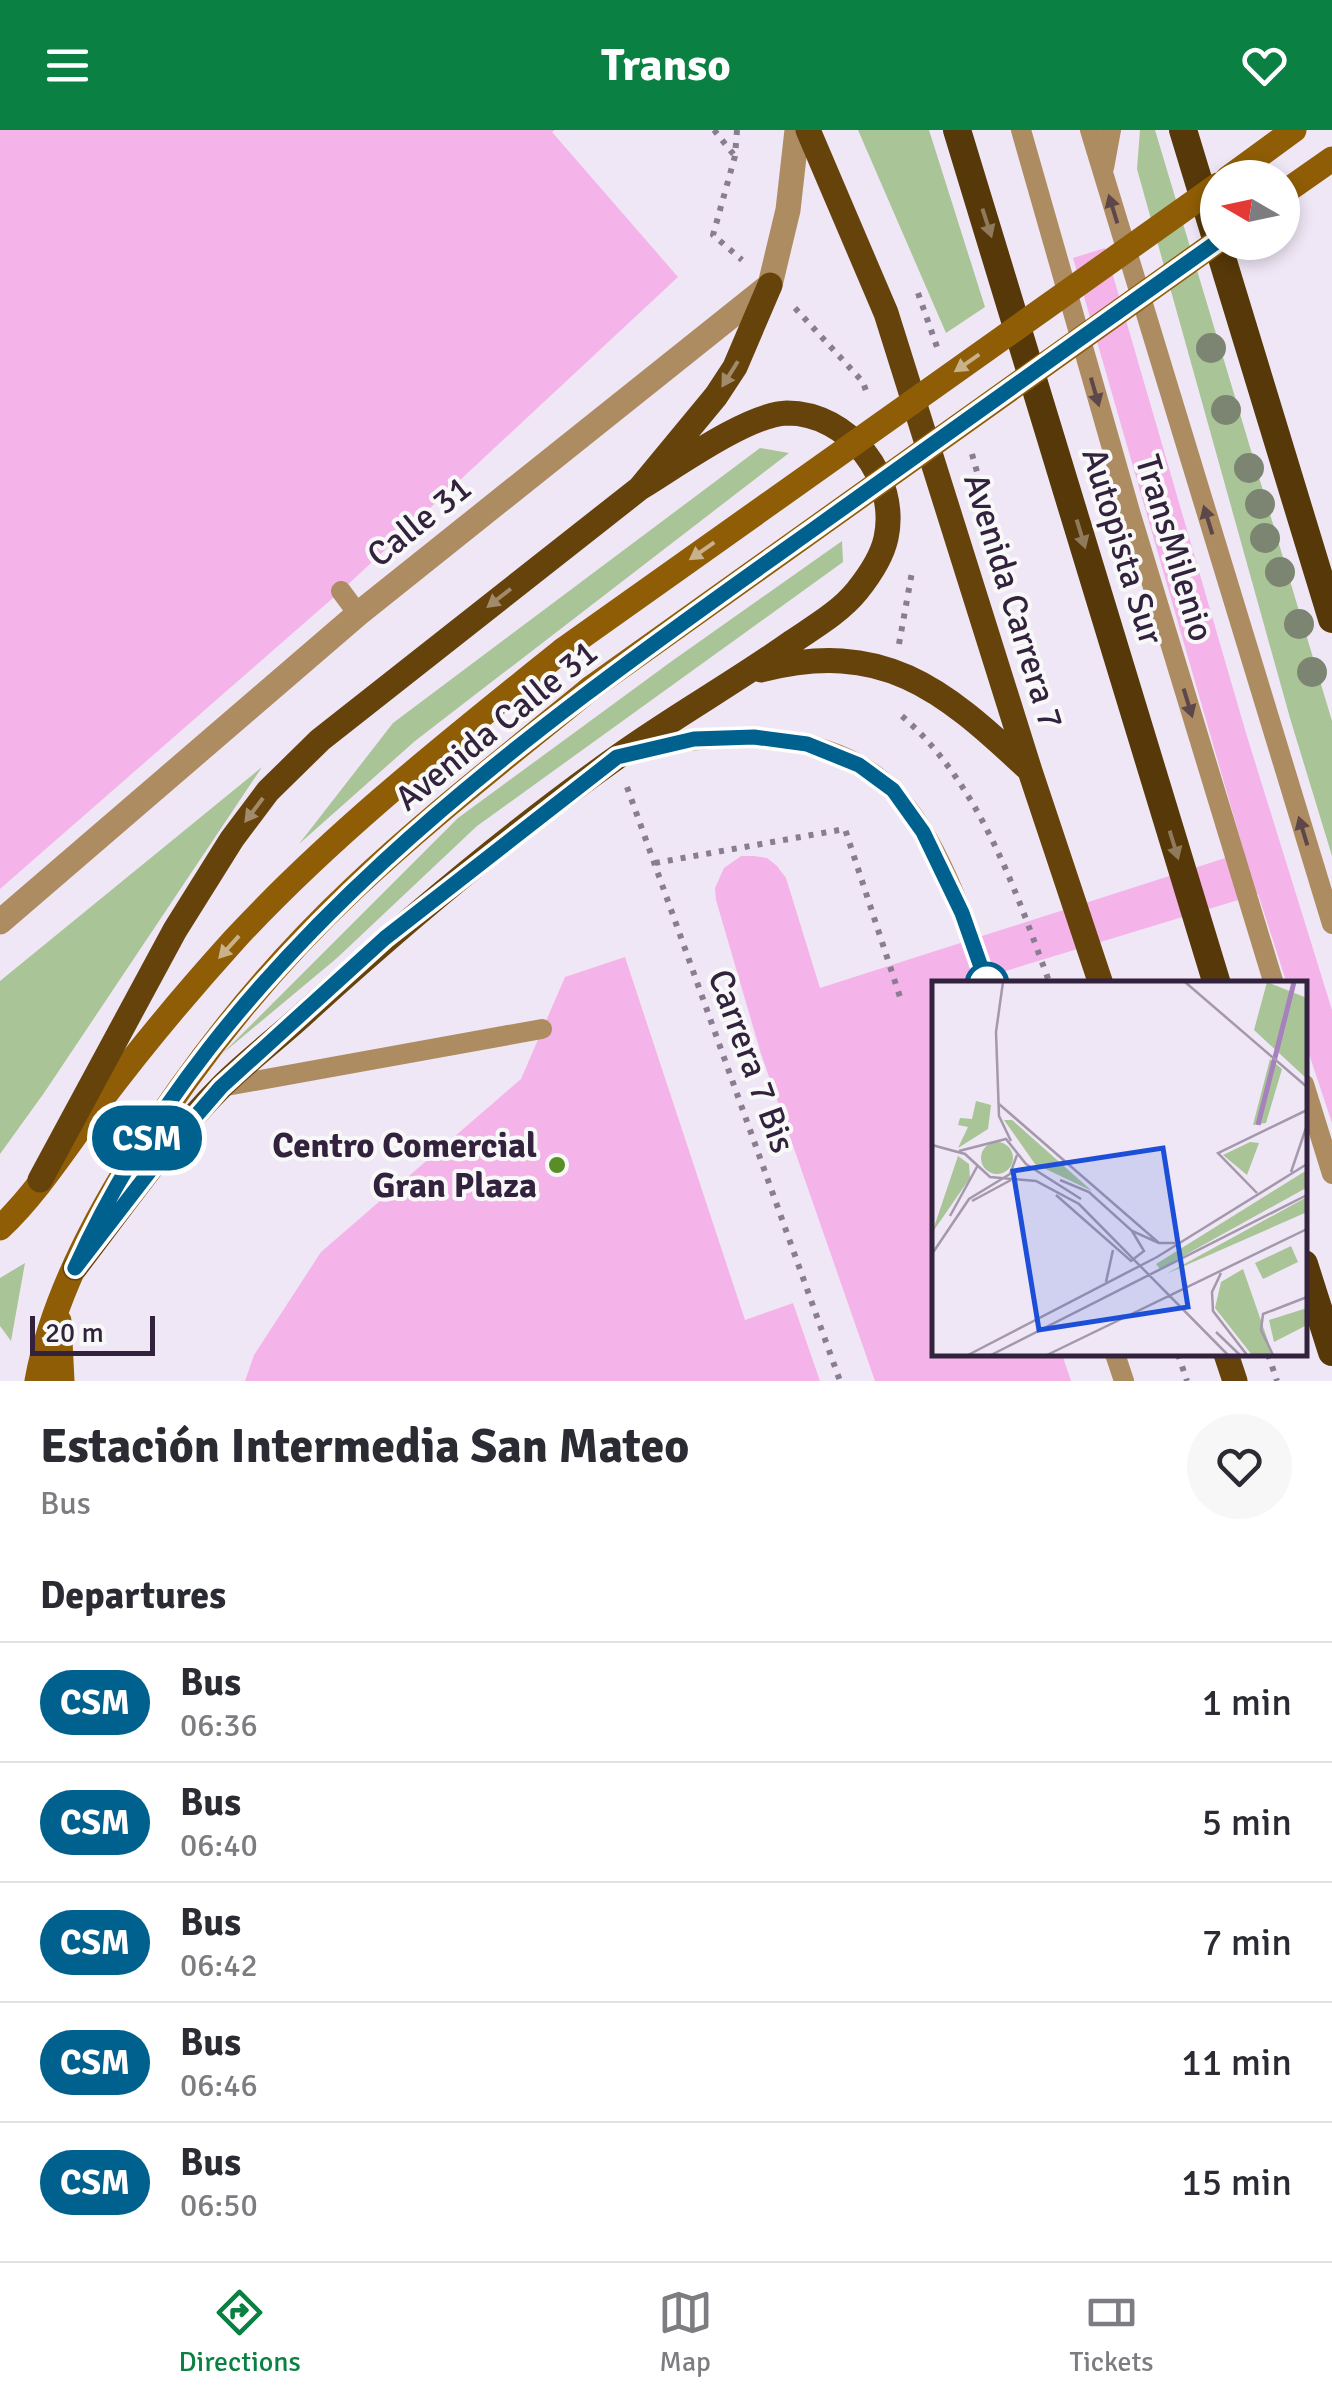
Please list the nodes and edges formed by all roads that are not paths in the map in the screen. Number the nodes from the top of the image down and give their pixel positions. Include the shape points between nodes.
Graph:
1 (797, 130) edge
2 (808, 130) edge
3 (957, 130) edge
4 (1020, 130) edge
5 (1090, 130) edge
6 (1110, 130) edge
7 (1183, 130) edge
8 (1294, 130) edge
9 (1332, 159) edge
10 (1253, 160) edge
11 (1103, 175) junction
12 (1300, 181) edge
13 (1200, 198) edge
14 (1200, 254) edge
15 (770, 285) junction
16 (640, 488) junction
17 (341, 590) dead end
18 (358, 614) junction
19 (1332, 619) edge
20 (747, 674) junction
21 (617, 757) junction
22 (1030, 771) junction
23 (0, 922) edge
24 (1332, 924) edge
25 (986, 981) edge
26 (1101, 981) edge
27 (1216, 981) edge
28 (1273, 981) edge
29 (542, 1029) dead end
30 (221, 1087) junction
31 (1307, 1094) edge
32 (1332, 1174) edge
33 (40, 1180) junction
34 (0, 1228) edge
35 (75, 1268) junction
36 (1307, 1273) edge
37 (59, 1308) junction
38 (1332, 1352) edge
39 (1116, 1356) edge
40 (1227, 1356) edge
41 (37, 1381) edge
42 (62, 1381) edge
43 (1124, 1381) edge
44 (1235, 1381) edge

1 - 15 street
2 - 22 main road, Avenida Carrera 7 via 886,313
3 -> 27 highway, Autopista Sur
4 -> 28 lane, TransMilenio
5 - 11 lane, TransMilenio
6 - 11 lane, TransMilenio
7 - 19 highway
8 - 10 main road
9 - 12 main road
24 -> 11 lane, TransMilenio
13 -> 33 main road, Avenida Calle 31, bridge via 564,650 423,764 235,939
14 - 35 main road, Avenida Calle 31, bridge via 591,688 352,890 196,1065 104,1205
15 -> 16 main road via 735,367
15 - 18 street, Calle 31
16 - 20 main road via 729,434 785,413 840,428 875,468 886,502 886,537 875,565 855,594
16 -> 33 main road via 320,740 268,791 175,930
17 - 18 lane
18 - 23 street, Calle 31
20 - 21 main road
20 - 22 main road via 820,660 870,662 937,694
21 - 25 lane via 694,739 754,737 807,744 859,765 893,790 923,832
21 - 30 main road via 385,938
22 - 26 main road, Avenida Carrera 7
29 - 30 lane
30 - 35 main road
31 - 32 lane
33 - 34 main road, Avenida Calle 31
35 - 37 main road, Avenida Calle 31
36 - 38 highway
37 - 41 main road, Avenida Calle 31
37 - 42 main road
39 - 43 lane
40 - 44 main road

